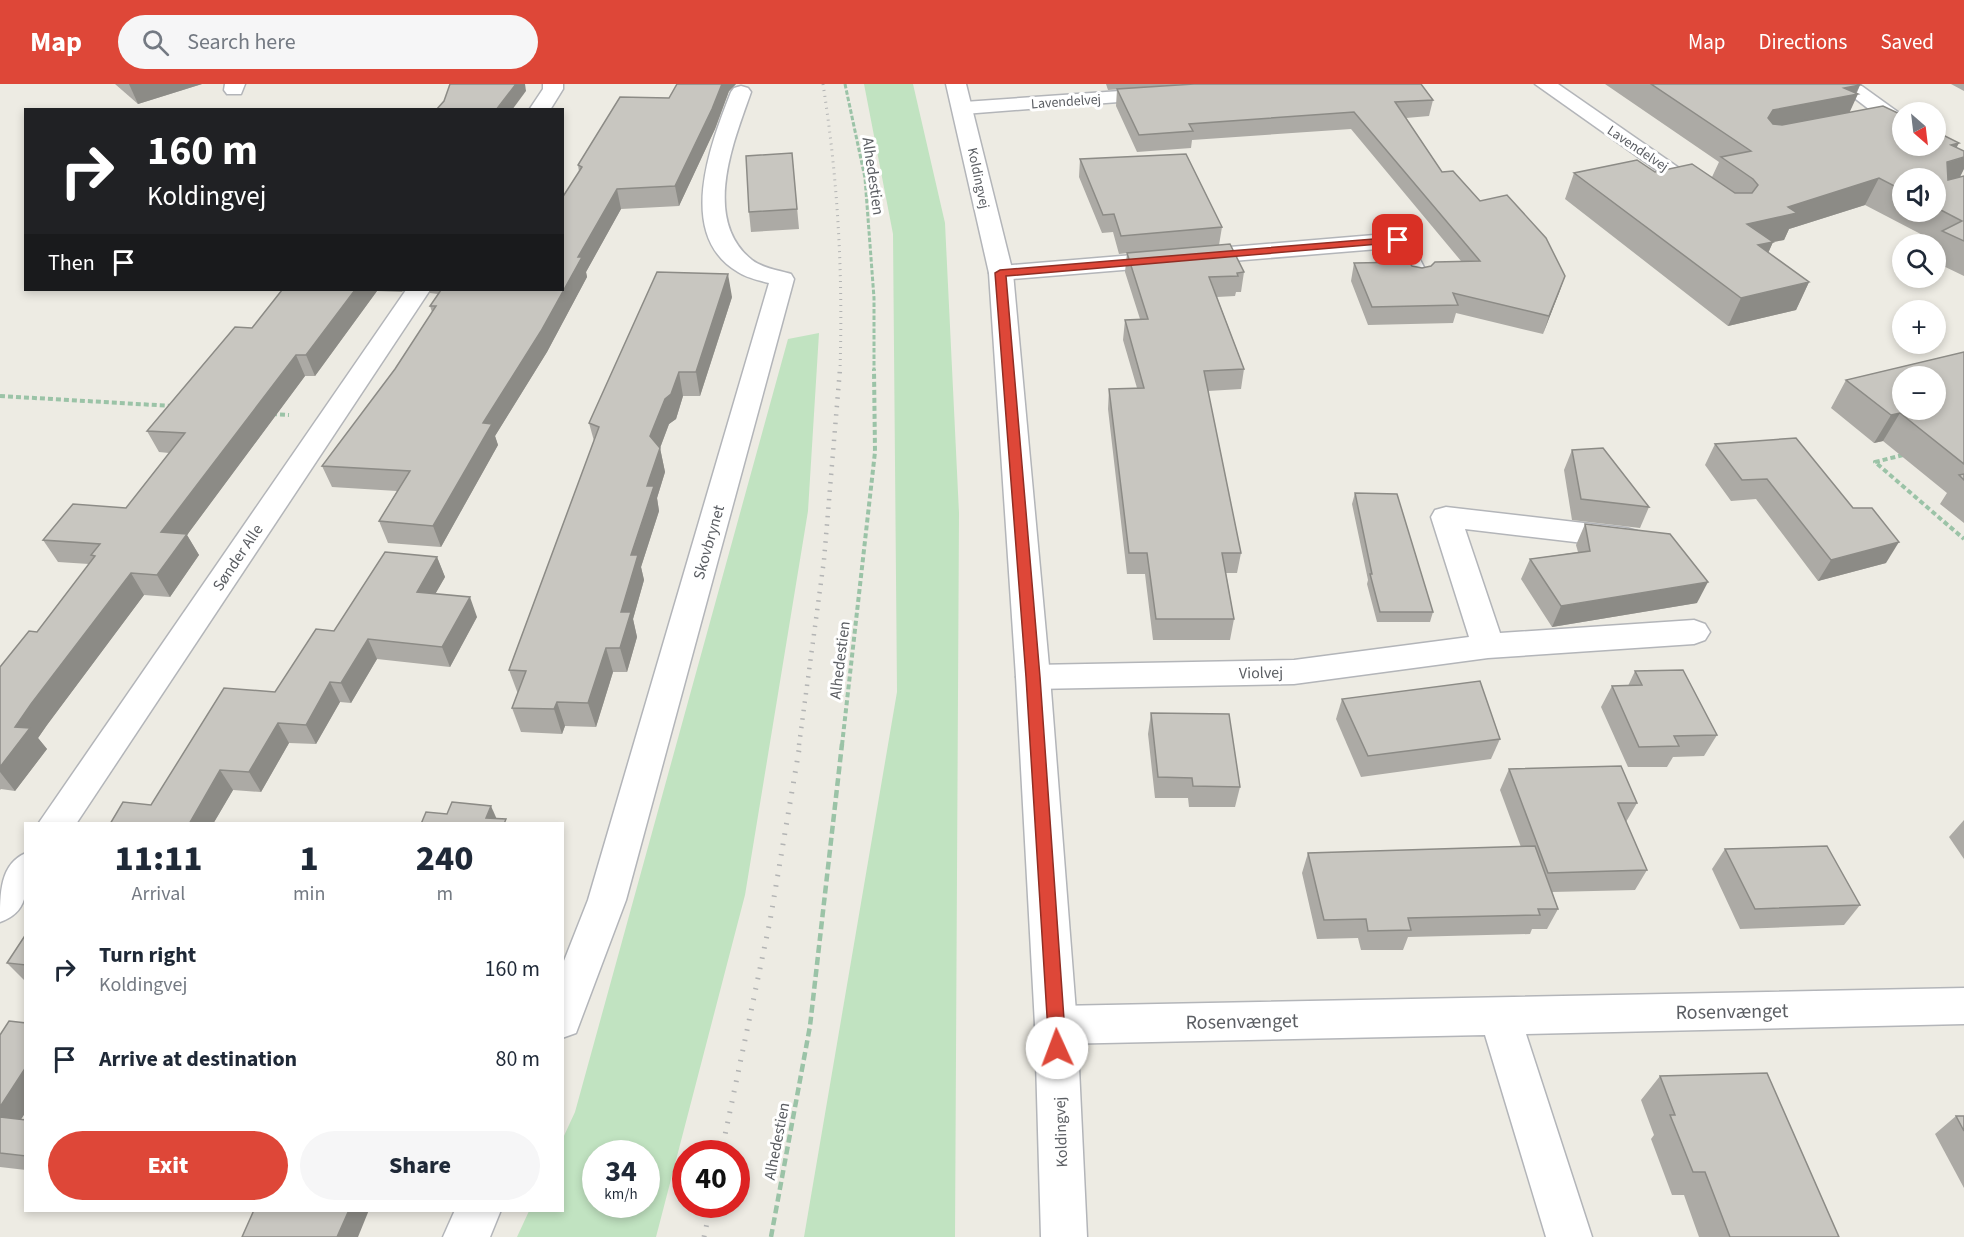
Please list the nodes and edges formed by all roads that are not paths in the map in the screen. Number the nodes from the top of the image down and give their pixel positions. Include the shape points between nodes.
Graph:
1 (553, 84) edge
2 (1545, 84) edge
3 (1846, 84) edge
4 (741, 92) dead end
5 (1184, 93) edge
6 (960, 96) edge
7 (540, 108) edge
8 (1892, 118) edge
9 (1892, 122) edge
10 (1869, 123) edge
11 (1722, 206) edge
12 (1000, 273) junction
13 (1417, 277) edge
14 (417, 291) edge
15 (1650, 541) edge
16 (1694, 633) dead end
17 (1488, 646) junction
18 (1033, 677) junction
19 (57, 822) edge
20 (24, 871) edge
21 (0, 906) edge
22 (1964, 1006) edge
23 (564, 1015) edge
24 (1499, 1016) junction
25 (1056, 1024) junction
26 (478, 1212) edge
27 (466, 1237) edge
28 (1064, 1237) edge
29 (1569, 1237) edge

1 - 7 street
2 - 11 street, Lavendelvej
3 - 8 street
4 - 23 street, Skovbrynet via 718,156 714,220 725,247 744,266 782,279 607,900
5 - 6 street, Lavendelvej
6 - 12 street, Koldingvej
9 - 10 street
12 - 13 street via 1398,240
12 - 18 street, Koldingvej
14 - 19 street, Sønder Alle
15 - 17 street via 1446,517
16 - 17 street, Violvej
17 - 18 street, Violvej via 1294,672
18 - 25 street, Koldingvej
20 - 21 street
22 - 24 street, Rosenvænget
24 - 25 street, Rosenvænget
24 - 29 street
25 - 28 street, Koldingvej
26 - 27 street

